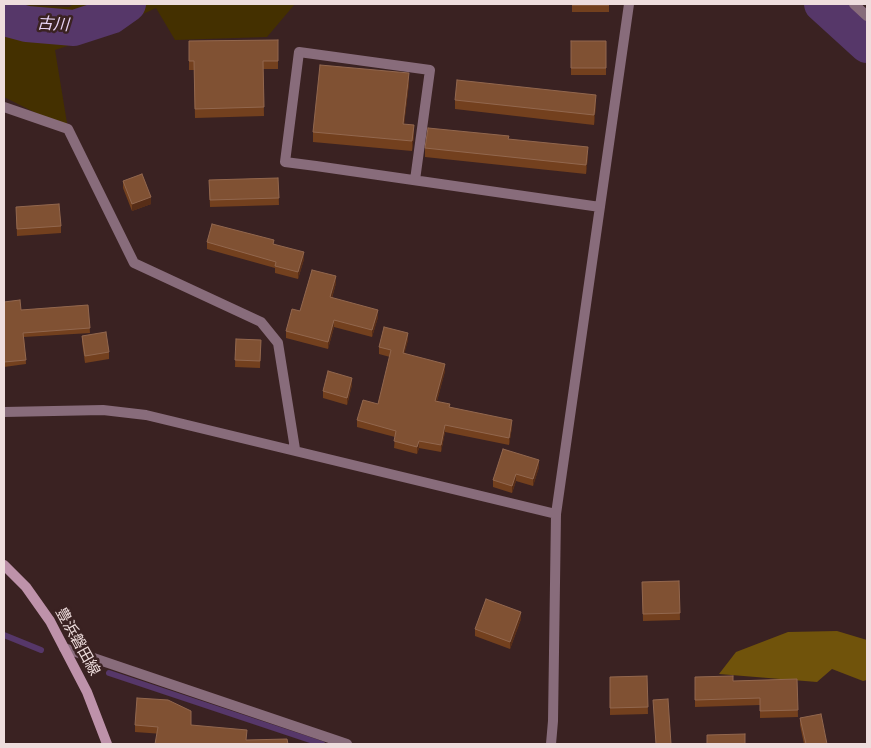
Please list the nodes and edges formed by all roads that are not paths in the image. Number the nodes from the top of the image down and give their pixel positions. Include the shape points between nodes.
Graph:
1 (629, 4) edge
2 (854, 4) edge
3 (867, 16) edge
4 (4, 107) edge
5 (415, 180) junction
6 (600, 207) junction
7 (4, 412) edge
8 (295, 449) junction
9 (556, 514) junction
10 (4, 565) edge
11 (64, 648) junction
12 (106, 744) edge
13 (347, 744) edge
14 (550, 744) edge

1 - 6 street
2 - 3 street
4 - 8 street via 68,129 134,263 261,322 278,343
5 - 5 street via 285,162 299,52 430,70
5 - 6 street
6 - 9 street
7 - 8 street via 103,410 146,415
8 - 9 street
9 - 14 street
10 - 11 main road, 豊浜磐田線 via 26,587
11 - 12 main road, 豊浜磐田線 via 87,692
11 - 13 street

